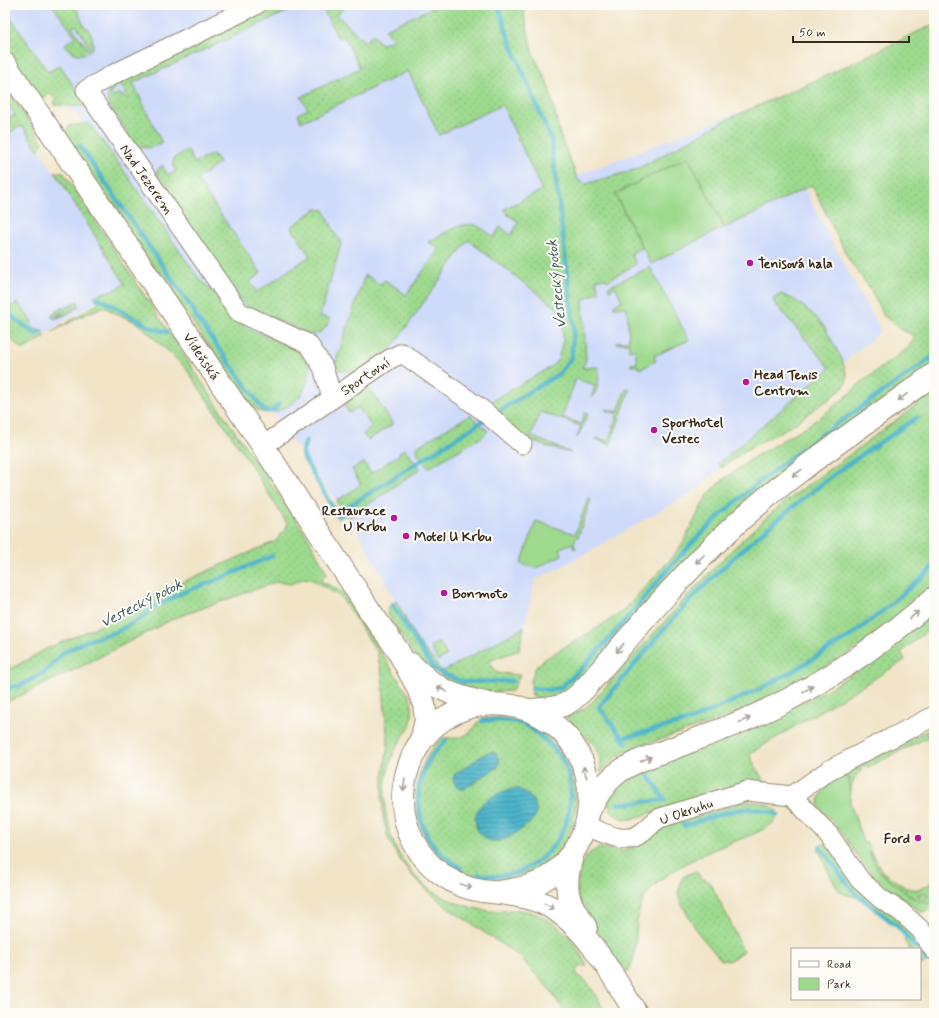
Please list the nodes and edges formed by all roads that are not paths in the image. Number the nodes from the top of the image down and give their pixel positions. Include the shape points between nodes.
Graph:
1 (256, 5) edge
2 (5, 64) edge
3 (934, 374) edge
4 (332, 398) junction
5 (522, 444) dead end
6 (264, 446) junction
7 (934, 598) edge
8 (397, 649) junction
9 (492, 705) junction
10 (530, 710) junction
11 (934, 716) edge
12 (417, 748) junction
13 (792, 796) junction
14 (588, 819) junction
15 (574, 849) junction
16 (498, 892) junction
17 (593, 946) junction
18 (934, 950) edge
19 (636, 1013) edge

1 - 4 street, Nad Jezerem via 86,90 239,312 308,344 323,367
2 - 6 main road, Vídeňská
3 -> 10 main road via 814,460 737,523 674,586 572,702 558,707
4 - 5 street, Sportovní via 402,353 480,409
4 - 6 street, Sportovní
6 - 8 main road, Vídeňská
14 -> 7 main road via 597,795 621,771 736,724 791,698 860,656 898,629
9 -> 8 main road, Vídeňská via 460,697 439,687
8 - 12 main road, Vídeňská via 424,704 425,724
9 - 10 main road, Vídeňská via 515,706
9 - 12 main road, Vídeňská via 473,706 450,715 435,726
14 -> 10 main road, Vídeňská via 588,780 582,761 565,735
11 - 13 street via 829,770
12 -> 16 main road, Vídeňská via 407,769 402,795 405,819 414,843 429,864 446,877 463,886
13 - 14 street, U Okruhu via 747,791 660,818 642,833 628,838 611,836
13 - 18 street via 829,835 860,880 920,929
14 - 15 main road, Vídeňská via 581,839
15 - 16 main road, Vídeňská via 557,870 539,882 520,889
15 - 17 main road, Vídeňská via 569,865 568,892
16 -> 17 main road, Vídeňská via 527,898 551,907 568,919
17 - 19 main road, Vídeňská

